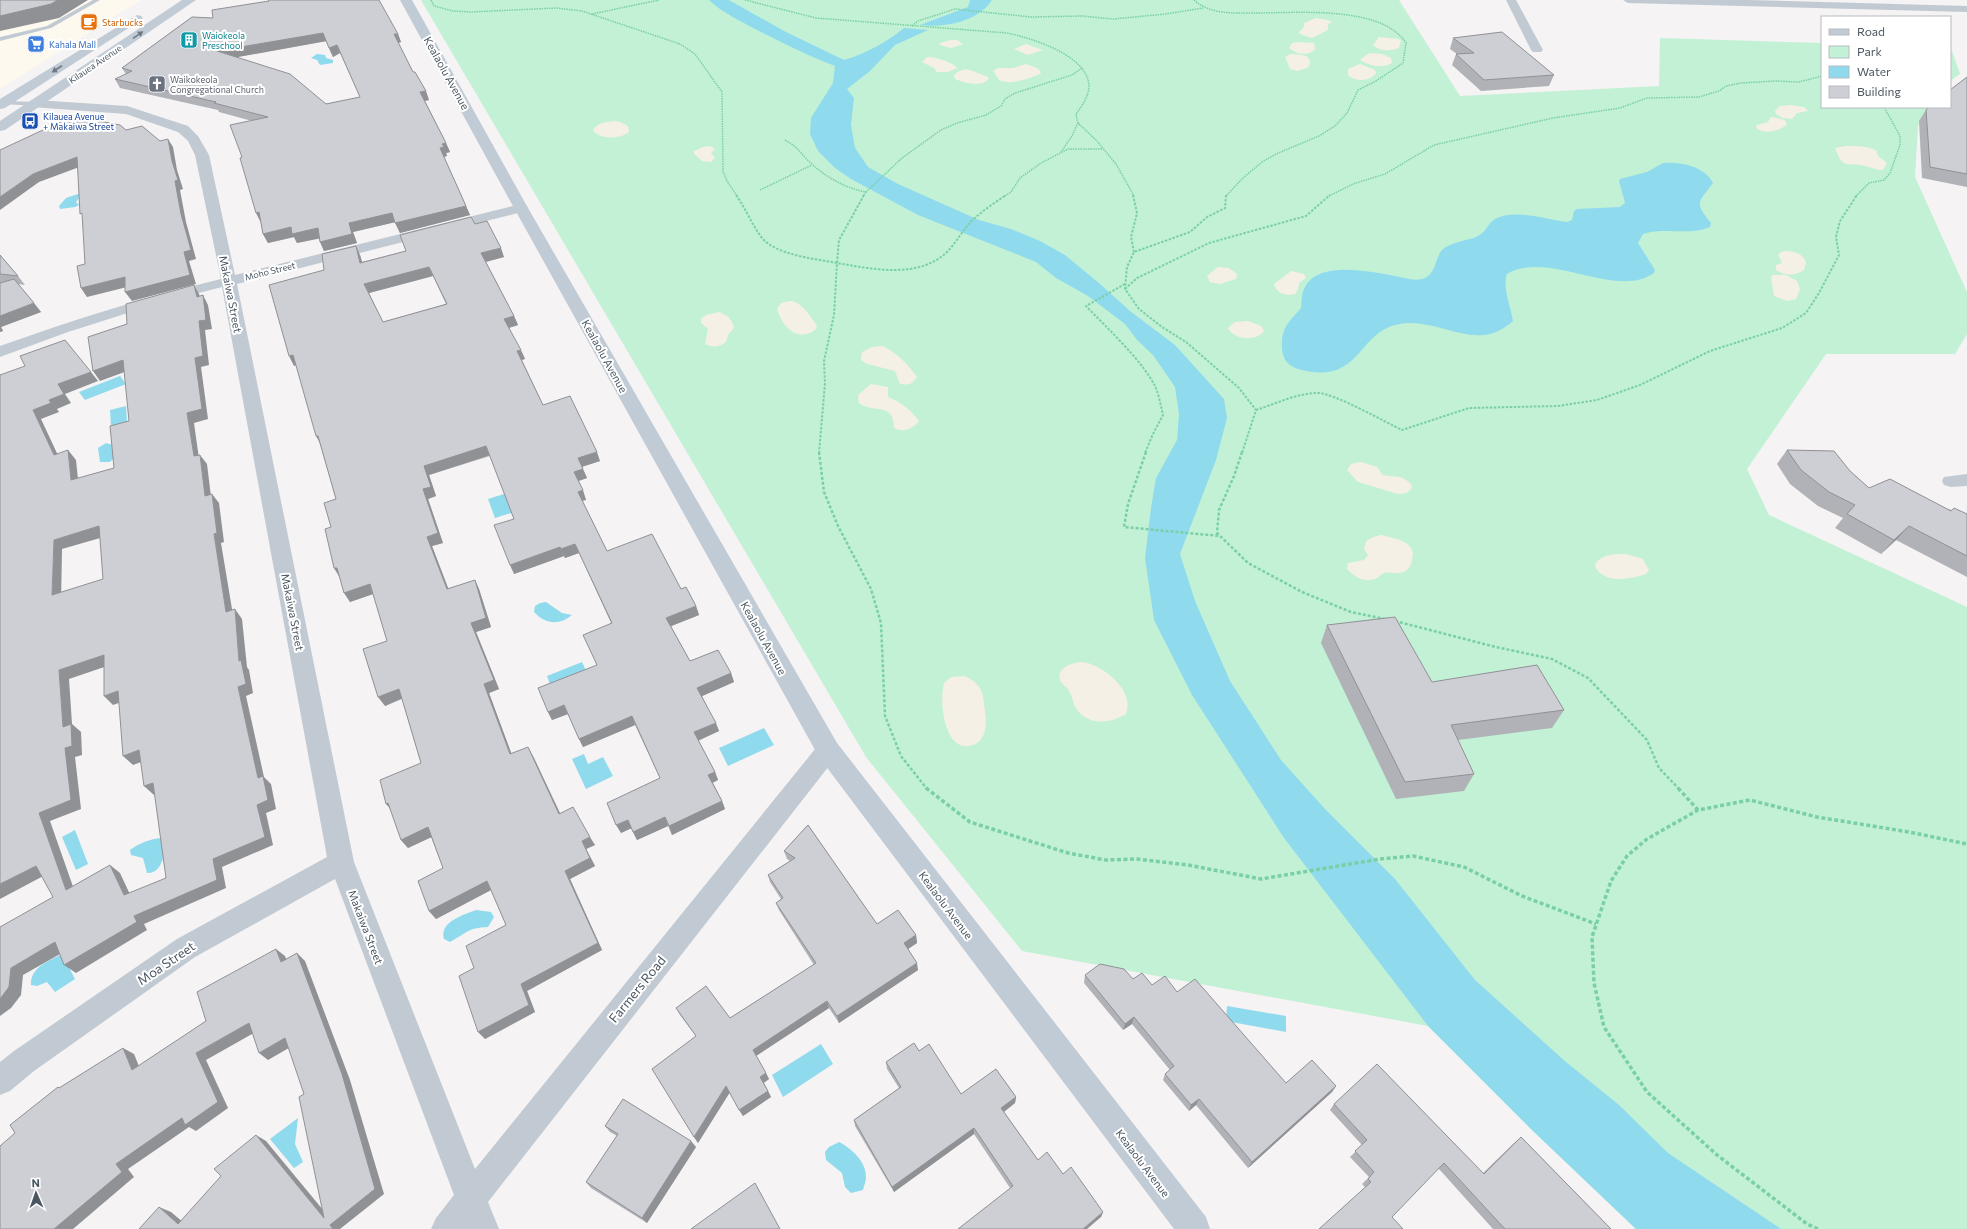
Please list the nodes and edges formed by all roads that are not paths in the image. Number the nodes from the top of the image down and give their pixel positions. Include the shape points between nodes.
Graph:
1 (96, 0) edge
2 (190, 0) edge
3 (406, 0) edge
4 (1511, 0) edge
5 (1628, 0) edge
6 (1950, 0) edge
7 (1967, 9) edge
8 (146, 12) dead end
9 (0, 39) edge
10 (1537, 50) dead end
11 (2, 104) edge
12 (36, 104) junction
13 (0, 127) edge
14 (521, 208) junction
15 (229, 281) junction
16 (0, 352) edge
17 (828, 750) junction
18 (341, 862) junction
19 (0, 1081) edge
20 (471, 1197) junction
21 (448, 1229) edge
22 (483, 1229) edge
23 (1194, 1229) edge

1 - 9 lane via 48,27
12 -> 2 street, Kilauea Avenue
3 - 14 street, Kealaolu Avenue
4 - 10 street
5 - 7 street
6 - 7 street
8 -> 11 street, Kilauea Avenue
11 - 12 lane
12 - 13 street, Kilauea Avenue
12 - 15 street, Makaiwa Street via 127,110 183,129 193,139 202,155
14 - 15 street, Moho Street
14 - 17 street, Kealaolu Avenue
15 - 16 street, Moho Street via 150,300
15 - 18 street, Makaiwa Street
17 - 20 street, Farmers Road
17 - 23 street, Kealaolu Avenue
18 - 19 street, Moa Street via 186,948 24,1061
18 - 20 street, Makaiwa Street
20 - 21 street, Farmers Road
20 - 22 street, Makaiwa Street

